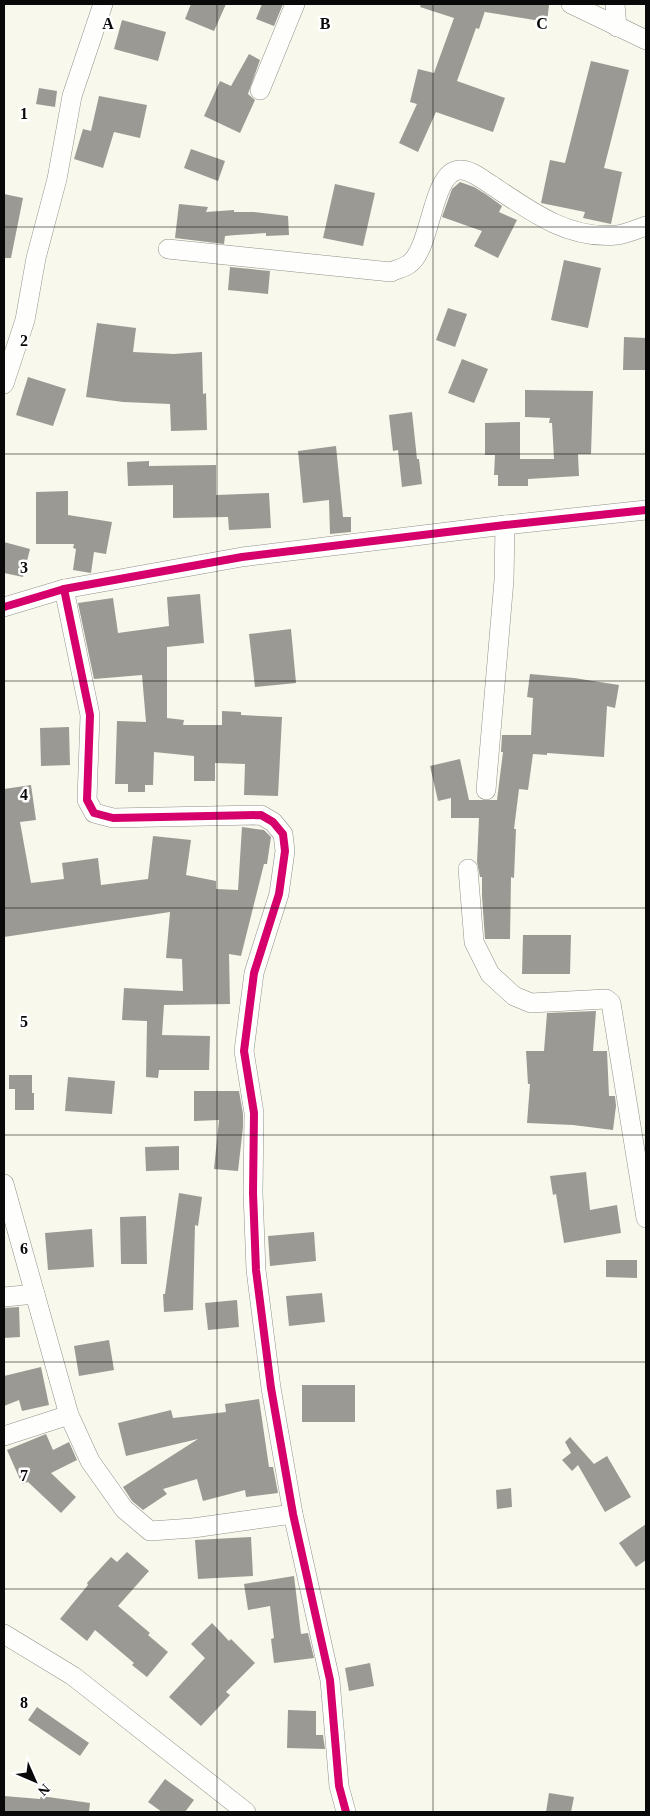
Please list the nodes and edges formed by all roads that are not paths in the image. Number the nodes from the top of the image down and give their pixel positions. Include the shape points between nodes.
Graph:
1 (103, 4) edge
2 (295, 4) edge
3 (571, 4) edge
4 (615, 4) edge
5 (617, 27) junction
6 (646, 40) edge
7 (260, 90) dead end
8 (646, 226) edge
9 (168, 250) dead end
10 (4, 384) edge
11 (646, 510) edge
12 (505, 525) junction
13 (64, 589) junction
14 (4, 607) edge
15 (486, 790) dead end
16 (468, 869) dead end
17 (4, 1184) edge
18 (646, 1218) edge
19 (35, 1294) junction
20 (4, 1297) edge
21 (69, 1415) junction
22 (4, 1436) edge
23 (292, 1514) junction
24 (4, 1634) edge
25 (246, 1812) edge
26 (346, 1812) edge

1 - 10 street via 72,96 25,320
2 - 7 street
3 - 5 street
4 - 5 street
5 - 6 street
8 - 9 street via 618,235 577,233 537,215 474,173 458,170 446,176 422,246 410,264 391,272
11 - 12 street
12 - 13 street via 242,557
12 - 15 street via 504,580
13 - 14 street
13 - 23 street via 90,715 88,800 94,813 113,818 261,815 273,822 283,834 285,851 279,894 254,973 244,1051 254,1113 256,1270
16 - 18 street via 474,942 490,974 514,996 531,1003 606,999 611,1003
17 - 19 street
19 - 20 street
19 - 21 street
21 - 22 street
21 - 23 street via 90,1461 124,1509 150,1532
23 - 26 street via 330,1680 339,1786
24 - 25 street via 73,1676

